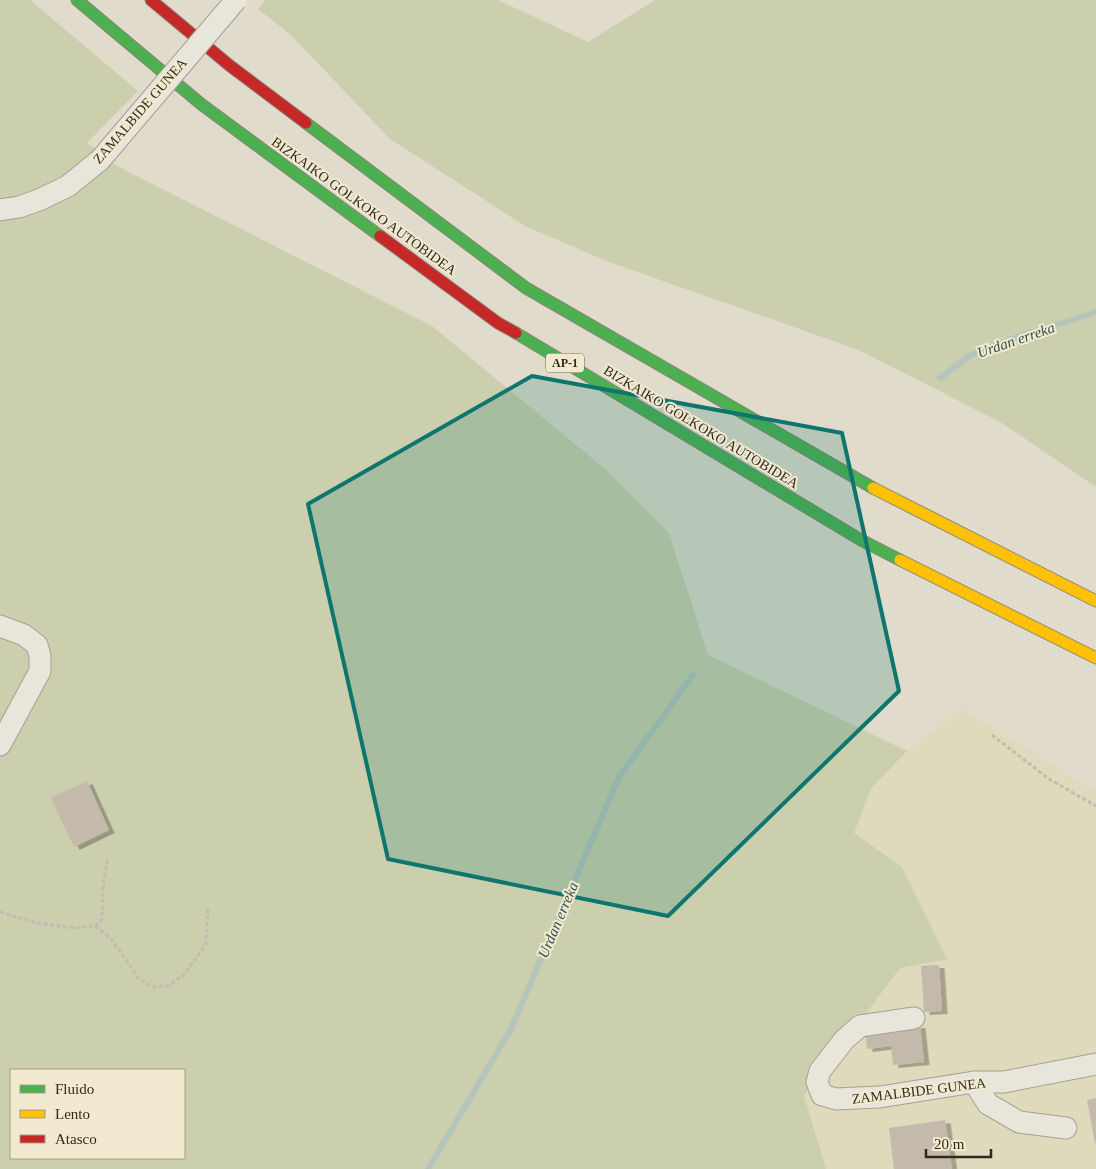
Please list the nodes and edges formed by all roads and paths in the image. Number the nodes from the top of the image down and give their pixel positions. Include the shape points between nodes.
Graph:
1 (77, 0) edge
2 (151, 0) edge
3 (236, 0) edge
4 (0, 210) edge
5 (1096, 601) edge
6 (0, 626) edge
7 (1096, 658) edge
8 (992, 734) dead end
9 (0, 745) edge
10 (1096, 806) edge
11 (108, 857) dead end
12 (208, 907) dead end
13 (0, 912) edge
14 (95, 926) junction
15 (914, 1018) dead end
16 (1096, 1064) edge
17 (974, 1082) junction
18 (1066, 1128) dead end

1 - 7 highway, BIZKAIKO GOLKOKO AUTOBIDEA / AP-1 via 201,104 498,323 860,540
2 - 5 highway via 229,65 526,288 882,493
3 - 4 street, ZAMALBIDE GUNEA, bridge via 100,160 68,186 18,207
6 - 9 street via 24,635 37,645 40,656 40,671
8 - 10 path via 1049,779
11 - 14 path via 102,919
12 - 14 path via 206,944 184,975 168,986 154,987 140,979 109,937
13 - 14 path via 41,924 75,928
15 - 17 street, ZAMALBIDE GUNEA via 860,1026 844,1040 820,1071 817,1082 822,1095 836,1100 880,1098
16 - 17 street, ZAMALBIDE GUNEA via 1004,1082
17 - 18 street via 988,1104 1019,1122

